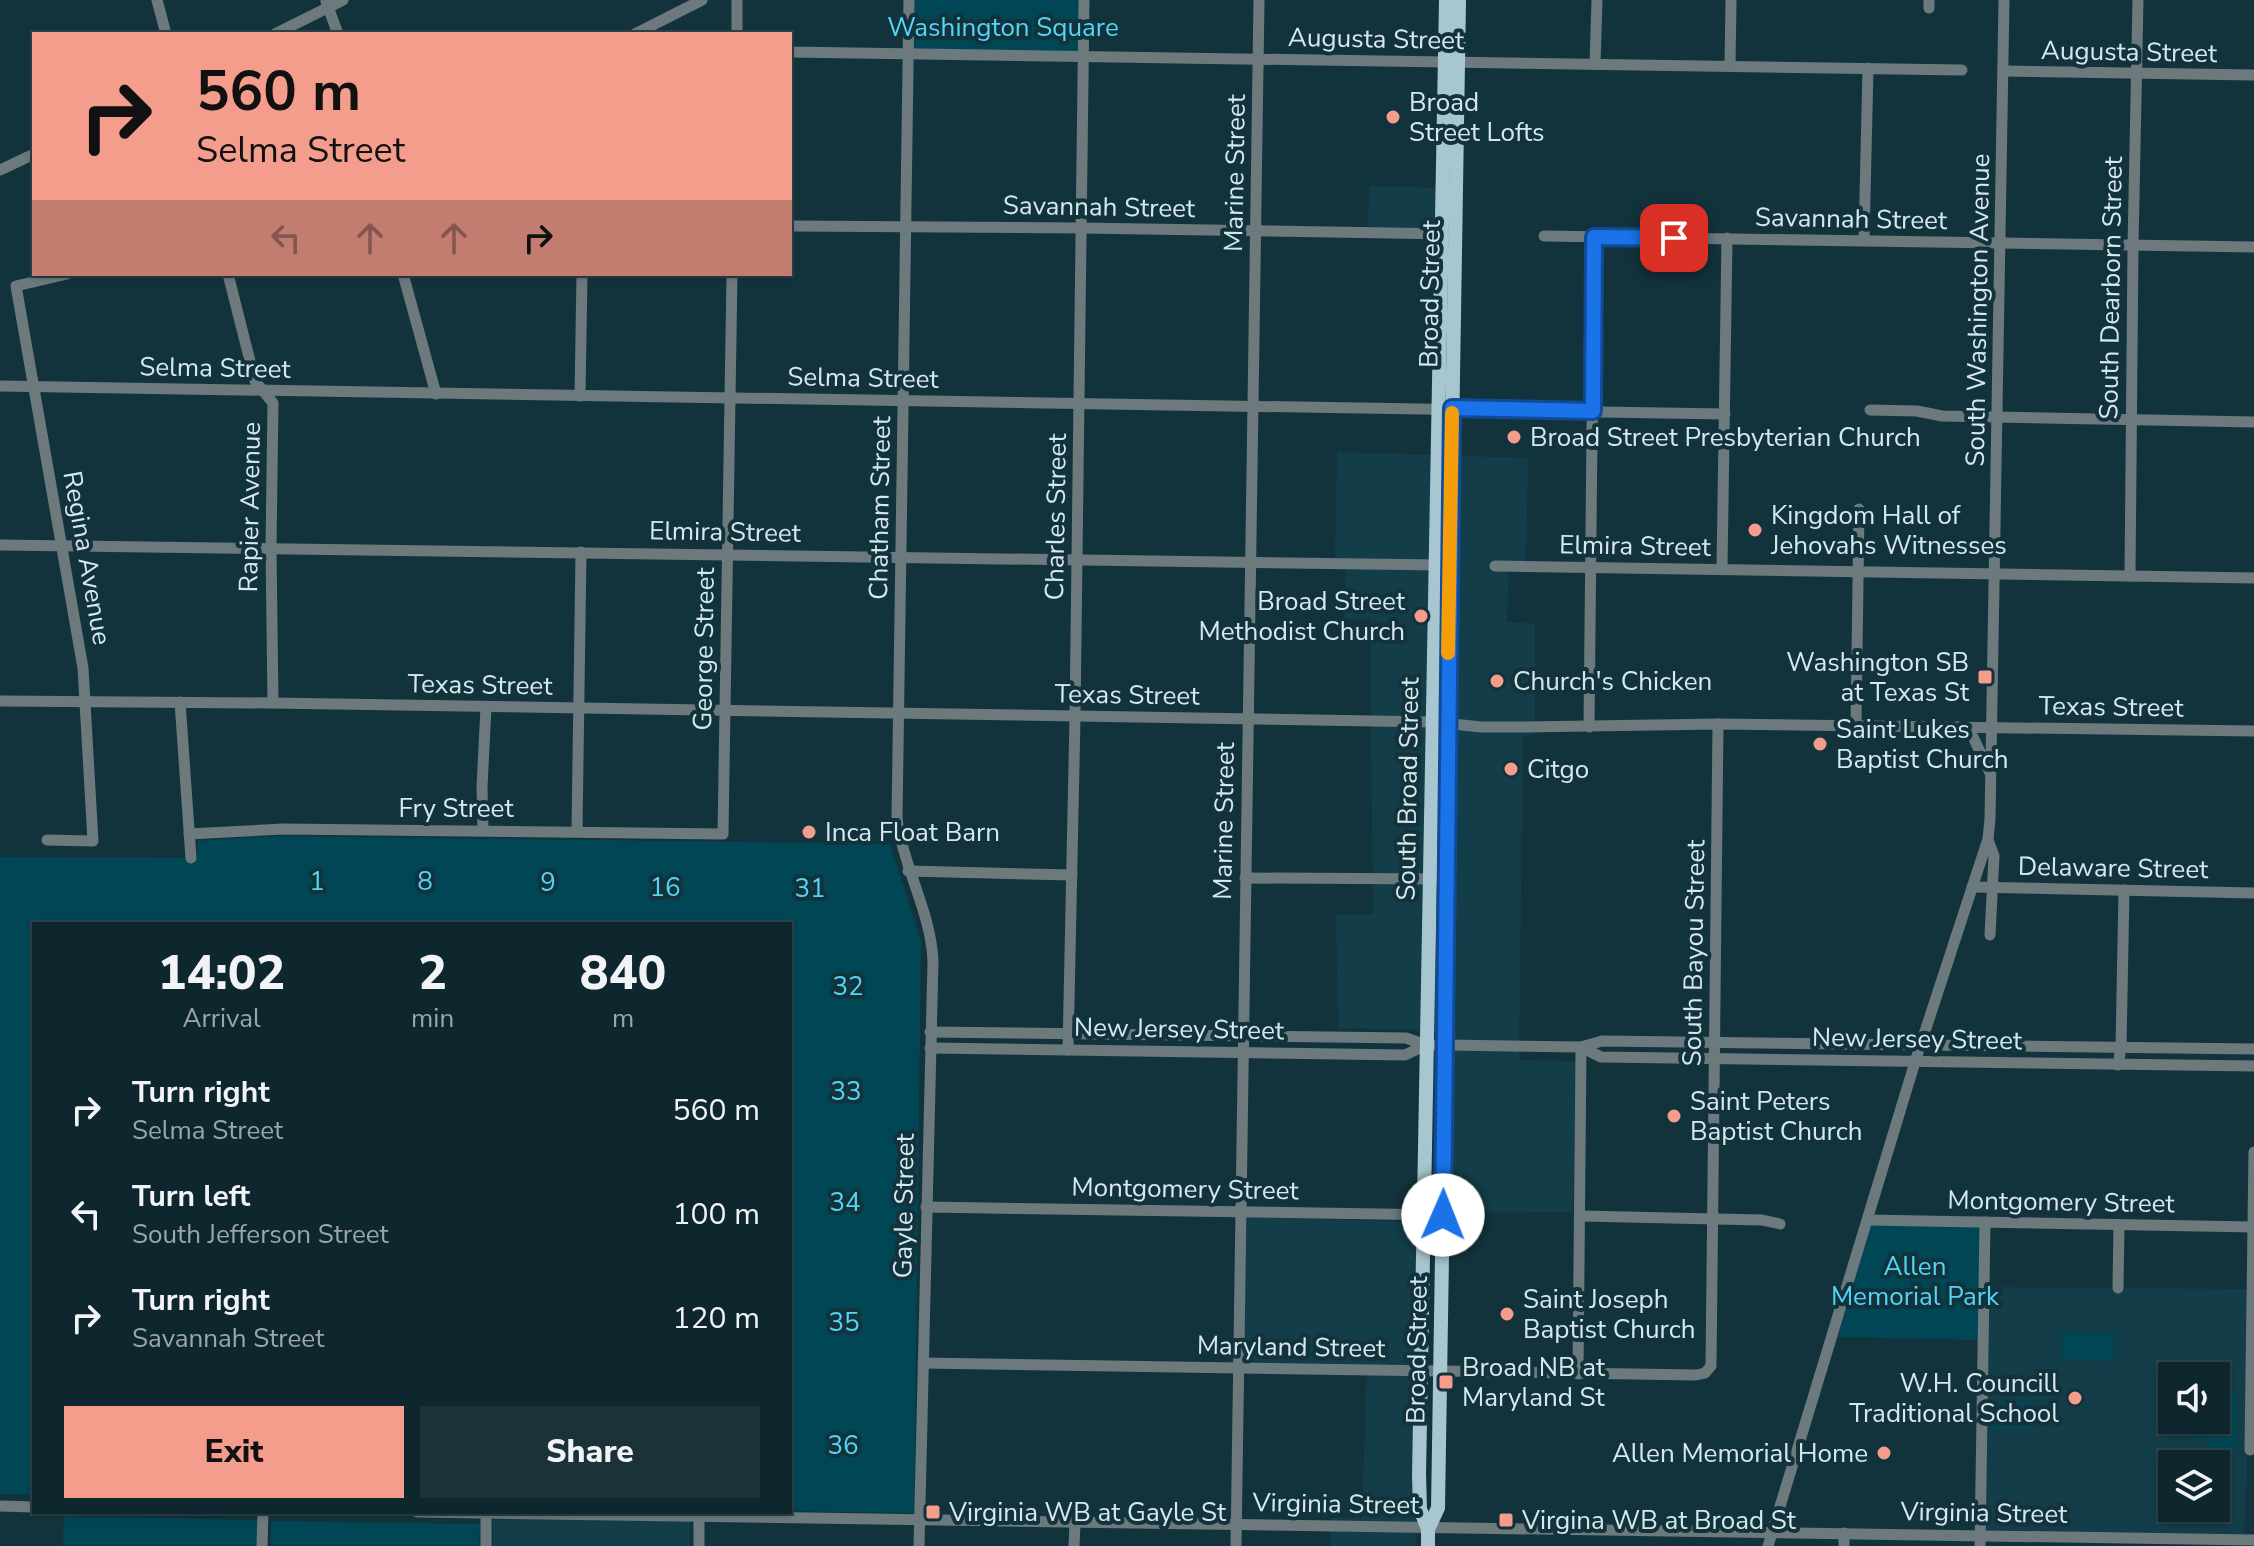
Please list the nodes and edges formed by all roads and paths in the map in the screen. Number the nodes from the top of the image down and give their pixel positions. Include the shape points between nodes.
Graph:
1 (157, 0) edge
2 (343, 0) edge
3 (702, 0) edge
4 (737, 0) edge
5 (909, 0) edge
6 (1084, 0) edge
7 (1259, 0) edge
8 (1446, 0) edge
9 (1459, 0) edge
10 (1597, 0) edge
11 (1731, 0) edge
12 (2004, 0) edge
13 (2138, 0) edge
14 (328, 3) edge
15 (165, 32) edge
16 (278, 32) edge
17 (337, 32) edge
18 (640, 32) edge
19 (737, 32) edge
20 (792, 52) edge
21 (909, 54) junction
22 (1083, 57) junction
23 (1259, 60) junction
24 (1452, 63) junction
25 (1595, 64) junction
26 (1730, 66) junction
27 (1868, 68) junction
28 (1962, 70) dead end
29 (2003, 71) junction
30 (2136, 74) junction
31 (2254, 75) edge
32 (32, 155) edge
33 (0, 170) edge
34 (792, 226) edge
35 (906, 226) junction
36 (1081, 228) junction
37 (1256, 232) junction
38 (1448, 234) junction
39 (1544, 236) dead end
40 (1594, 237) junction
41 (1727, 238) junction
42 (1864, 240) junction
43 (2000, 243) junction
44 (2133, 246) junction
45 (2254, 247) edge
46 (58, 276) edge
47 (229, 276) edge
48 (404, 276) edge
49 (582, 276) edge
50 (732, 276) edge
51 (0, 386) edge
52 (34, 387) junction
53 (265, 391) junction
54 (436, 394) junction
55 (580, 396) junction
56 (730, 399) junction
57 (904, 400) junction
58 (1080, 402) junction
59 (1253, 405) junction
60 (1446, 408) junction
61 (1870, 410) dead end
62 (1593, 411) junction
63 (1725, 414) junction
64 (1998, 418) junction
65 (2131, 420) junction
66 (2254, 422) edge
67 (1859, 509) dead end
68 (0, 545) edge
69 (62, 546) junction
70 (271, 548) junction
71 (581, 552) junction
72 (728, 554) junction
73 (901, 558) junction
74 (1077, 560) junction
75 (1250, 562) junction
76 (1443, 565) junction
77 (1495, 566) dead end
78 (1591, 567) junction
79 (1722, 569) junction
80 (1858, 571) junction
81 (1996, 574) junction
82 (2130, 576) junction
83 (2254, 578) edge
84 (0, 701) edge
85 (84, 701) junction
86 (180, 702) junction
87 (273, 703) junction
88 (486, 707) junction
89 (580, 709) junction
90 (725, 712) junction
91 (898, 715) junction
92 (1075, 717) junction
93 (1248, 719) junction
94 (1441, 723) junction
95 (1718, 724) junction
96 (1856, 725) junction
97 (1957, 726) junction
98 (1589, 727) junction
99 (1992, 727) junction
100 (2254, 731) edge
101 (1991, 776) junction
102 (483, 830) junction
103 (577, 831) junction
104 (189, 834) junction
105 (723, 834) joint
106 (1988, 839) junction
107 (47, 840) dead end
108 (191, 858) dead end
109 (908, 871) junction
110 (1072, 875) junction
111 (1245, 878) junction
112 (1429, 879) junction
113 (1448, 879) junction
114 (1972, 887) junction
115 (1992, 888) junction
116 (2124, 890) junction
117 (2254, 893) edge
118 (1990, 935) dead end
119 (1428, 947) junction
120 (1447, 948) junction
121 (930, 1032) junction
122 (1069, 1034) junction
123 (1244, 1035) junction
124 (1714, 1042) junction
125 (1426, 1045) junction
126 (1446, 1045) junction
127 (1857, 1045) junction
128 (1921, 1045) junction
129 (1994, 1046) junction
130 (1581, 1047) junction
131 (930, 1048) junction
132 (2121, 1048) junction
133 (2254, 1049) edge
134 (1068, 1050) junction
135 (1244, 1052) junction
136 (1714, 1059) junction
137 (1857, 1060) junction
138 (1915, 1062) junction
139 (1993, 1063) junction
140 (2118, 1065) junction
141 (2254, 1066) edge
142 (2254, 1152) edge
143 (926, 1207) junction
144 (1242, 1212) junction
145 (1424, 1214) junction
146 (1443, 1215) junction
147 (1580, 1216) junction
148 (1713, 1219) junction
149 (1867, 1220) junction
150 (1985, 1222) junction
151 (1780, 1224) dead end
152 (2119, 1225) junction
153 (2254, 1227) edge
154 (2118, 1288) dead end
155 (923, 1363) junction
156 (1239, 1367) junction
157 (1421, 1371) junction
158 (1441, 1372) junction
159 (1705, 1373) joint
160 (1578, 1374) junction
161 (2252, 1383) edge
162 (2250, 1450) dead end
163 (0, 1506) edge
164 (32, 1507) edge
165 (263, 1514) edge
166 (486, 1514) edge
167 (557, 1514) edge
168 (699, 1516) junction
169 (920, 1520) junction
170 (1075, 1523) junction
171 (1236, 1524) junction
172 (1428, 1529) junction
173 (1773, 1531) junction
174 (1844, 1533) junction
175 (1980, 1540) edge
176 (2113, 1542) edge
177 (2250, 1542) edge
178 (262, 1546) edge
179 (486, 1546) edge
180 (699, 1546) edge
181 (919, 1546) edge
182 (1074, 1546) edge
183 (1236, 1546) edge
184 (1428, 1546) edge
185 (1768, 1546) edge
186 (1844, 1546) edge

1 - 15 street
2 - 14 street
3 - 18 street
4 - 19 street
5 - 21 street, Chatham Street
6 - 22 street, Charles Street
7 - 23 street, Marine Street
8 - 24 main road
9 - 24 main road, Broad Street
10 - 25 street
11 - 26 street
12 - 29 street, South Washington Avenue
13 - 30 street, South Dearborn Street
14 - 16 street
14 - 17 street
20 - 21 street, Augusta Street
21 - 22 street, Augusta Street
21 - 35 street, Chatham Street
22 - 23 street, Augusta Street
22 - 36 street, Charles Street
23 - 24 street, Augusta Street
23 - 37 street, Marine Street
24 - 25 street, Augusta Street
24 - 38 main road, Broad Street
25 - 26 street, Augusta Street
26 - 27 street, Augusta Street
27 - 28 street, Augusta Street
27 - 42 street
29 - 30 street, Augusta Street
29 - 43 street, South Washington Avenue
30 - 31 street, Augusta Street
30 - 44 street, South Dearborn Street
32 - 33 street
34 - 35 street, Savannah Street
35 - 36 street, Savannah Street
35 - 57 street, Chatham Street
36 - 37 street, Savannah Street
36 - 58 street, Charles Street
37 - 38 street, Savannah Street
37 - 59 street, Marine Street
38 - 60 main road, Broad Street
39 - 40 street, Savannah Street
40 - 41 street, Savannah Street
40 - 62 street
41 - 42 street, Savannah Street
41 - 63 street
42 - 43 street, Savannah Street
43 - 44 street, Savannah Street
43 - 64 street, South Washington Avenue
44 - 45 street, Savannah Street
44 - 65 street, South Dearborn Street
46 - 52 street, Regina Avenue via 16,286
47 - 53 street, Rapier Avenue via 255,381
48 - 54 street
49 - 55 street
50 - 56 street, George Street
51 - 52 street, Selma Street
52 - 53 street, Selma Street
52 - 69 street, Regina Avenue
53 - 54 street, Selma Street
53 - 70 street, Rapier Avenue via 273,403
54 - 55 street, Selma Street
55 - 56 street, Selma Street
56 - 57 street, Selma Street
56 - 72 street, George Street
57 - 58 street, Selma Street
57 - 73 street, Chatham Street
58 - 59 street, Selma Street
58 - 74 street, Charles Street
59 - 60 street, Selma Street
59 - 75 street, Marine Street
60 - 62 street, Selma Street
60 - 76 main road, Broad Street
61 - 64 street
62 - 63 street, Selma Street
62 - 78 street
63 - 79 street
64 - 65 street
64 - 81 street, South Washington Avenue
65 - 66 street
65 - 82 street, South Dearborn Street
67 - 80 street
68 - 69 street, Elmira Street
69 - 70 street, Elmira Street
69 - 85 street, Regina Avenue
70 - 71 street, Elmira Street
70 - 87 street, Rapier Avenue
71 - 72 street, Elmira Street
71 - 89 street
72 - 73 street, Elmira Street
72 - 90 street, George Street
73 - 74 street, Elmira Street
73 - 91 street, Chatham Street
74 - 75 street, Elmira Street
74 - 92 street, Charles Street
75 - 76 street, Elmira Street
75 - 93 street, Marine Street
76 - 94 main road, Broad Street
77 - 78 street, Elmira Street
78 - 79 street, Elmira Street
78 - 98 street
79 - 80 street, Elmira Street
80 - 81 street, Elmira Street
80 - 96 street
81 - 82 street, Elmira Street
81 - 99 street, South Washington Avenue
82 - 83 street, Elmira Street
84 - 85 street, Texas Street
85 - 86 street, Texas Street
85 - 107 street, Regina Avenue via 93,841
86 - 87 street, Texas Street
86 - 104 street
87 - 88 street, Texas Street
88 - 89 street, Texas Street
88 - 102 street
89 - 90 street, Texas Street
89 - 103 street
90 - 91 street, Texas Street
90 - 105 street, George Street
91 - 92 street, Texas Street
91 - 109 street, Chatham Street via 897,818
92 - 93 street, Texas Street
92 - 110 street, Charles Street
93 - 94 street, Texas Street
93 - 111 street, Marine Street
94 - 98 street, Texas Street
94 - 112 main road, South Broad Street
94 - 113 main road, Broad Street via 1449,750
95 - 96 street, Texas Street
95 - 98 street, Texas Street
95 - 124 street, South Bayou Street
96 - 97 street, Texas Street
97 - 99 street, Texas Street
97 - 101 street via 1973,737
99 - 100 street, Texas Street
99 - 101 street, South Washington Avenue
101 - 106 street, South Washington Avenue
102 - 103 street, Fry Street
102 - 104 street, Fry Street
103 - 105 street, Fry Street
104 - 108 street
106 - 114 street, South Washington Avenue
106 - 115 street via 1994,856
109 - 110 street
109 - 121 street, Gayle Street via 932,941
110 - 122 street, Charles Street
111 - 112 street
111 - 123 street, Marine Street
112 - 113 street
112 - 119 main road, South Broad Street
113 - 120 main road, Broad Street
114 - 115 street, Delaware Street
114 - 128 street, South Washington Avenue
115 - 116 street, Delaware Street
115 - 118 street
116 - 117 street, Delaware Street
116 - 132 street
119 - 120 street
119 - 125 main road, South Broad Street
120 - 126 main road, Broad Street
121 - 122 street, New Jersey Street
121 - 131 street, Gayle Street
122 - 123 street, New Jersey Street
122 - 134 street, Charles Street
123 - 125 street, New Jersey Street via 1406,1038
123 - 135 street, Marine Street
124 - 127 street, New Jersey Street
124 - 130 street, New Jersey Street via 1602,1041
124 - 136 street, South Bayou Street
125 - 126 street, New Jersey Street
125 - 135 street, New Jersey Street via 1405,1055
125 - 145 main road, South Broad Street
126 - 130 street, New Jersey Street
126 - 146 main road, Broad Street
127 - 128 street, New Jersey Street
127 - 137 street
128 - 129 street, New Jersey Street
128 - 138 street, South Washington Avenue
129 - 132 street, New Jersey Street
129 - 139 street
130 - 136 street, New Jersey Street via 1601,1057
130 - 147 street
131 - 134 street, New Jersey Street
131 - 143 street, Gayle Street
132 - 133 street, New Jersey Street
132 - 140 street
134 - 135 street, New Jersey Street
135 - 144 street, Marine Street
136 - 137 street, New Jersey Street
136 - 148 street, South Bayou Street
137 - 138 street, New Jersey Street
138 - 139 street, New Jersey Street
138 - 149 street, South Washington Avenue
139 - 140 street, New Jersey Street
140 - 141 street, New Jersey Street
142 - 153 street
143 - 144 street, Montgomery Street
143 - 155 street, Gayle Street
144 - 145 street, Montgomery Street
144 - 156 street, Marine Street
145 - 146 street, Montgomery Street
145 - 157 main road, South Broad Street
146 - 158 main road, Broad Street
147 - 148 street
147 - 160 street
148 - 151 street
148 - 159 street, South Bayou Street via 1711,1366
149 - 150 street, Montgomery Street
149 - 173 street, South Washington Avenue
150 - 152 street, Montgomery Street
150 - 175 street
152 - 153 street, Montgomery Street
152 - 154 street
153 - 161 street
155 - 156 street, Maryland Street
155 - 169 street, Gayle Street
156 - 157 street, Maryland Street
156 - 171 street, Marine Street
157 - 158 street, Maryland Street
157 - 172 main road, South Broad Street via 1420,1509
158 - 160 street, Maryland Street
158 - 172 main road, Broad Street via 1438,1508
159 - 160 street, Maryland Street
161 - 162 street
163 - 164 street
165 - 178 street
166 - 179 street
167 - 168 street, Virginia Street
168 - 169 street, Virginia Street
168 - 180 street
169 - 170 street, Virginia Street
169 - 181 street, Gayle Street
170 - 171 street, Virginia Street
170 - 182 street
171 - 172 street, Virginia Street
171 - 183 street, Marine Street
172 - 173 street, Virginia Street
172 - 184 main road, Broad Street
173 - 174 street, Virginia Street
173 - 185 street, South Washington Avenue
174 - 175 street, Virginia Street
174 - 186 street
175 - 176 street, Virginia Street
176 - 177 street, Virginia Street

